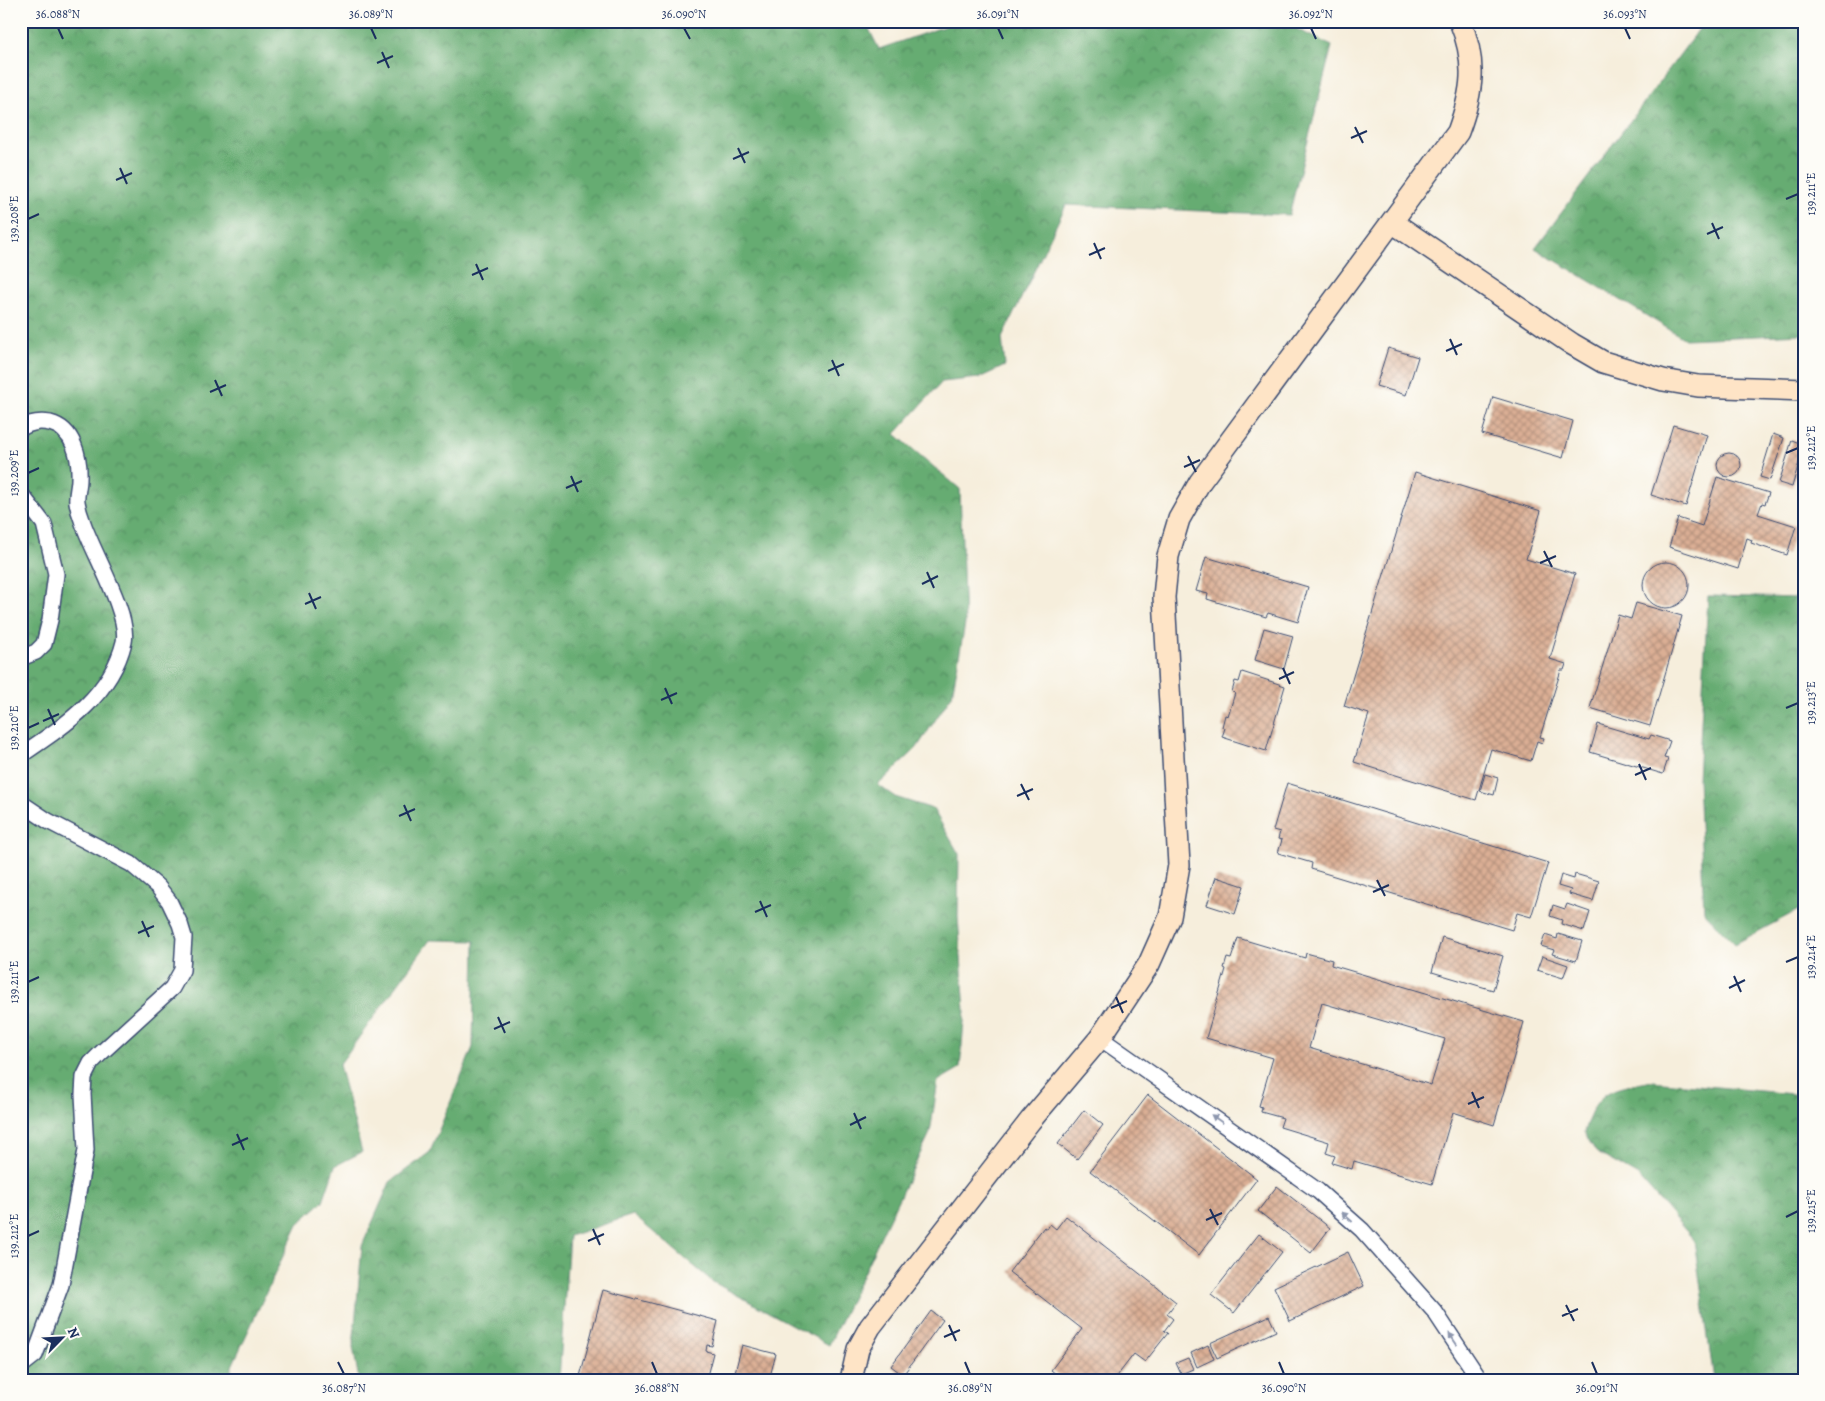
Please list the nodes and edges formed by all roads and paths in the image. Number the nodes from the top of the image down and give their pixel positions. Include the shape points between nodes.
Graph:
1 (1460, 21) edge
2 (1392, 222) junction
3 (1804, 390) edge
4 (21, 428) edge
5 (21, 494) edge
6 (21, 658) edge
7 (21, 755) edge
8 (21, 803) edge
9 (1100, 1038) junction
10 (21, 1366) edge
11 (851, 1380) edge
12 (1480, 1380) edge

1 - 2 street via 1472,63 1470,102 1458,132
2 - 3 street via 1603,362 1663,380 1698,386
2 - 9 street via 1200,482 1179,519 1168,556 1164,597 1179,865 1170,917 1149,964
4 - 7 street via 31,422 53,424 64,430 73,442 80,480 77,501 121,614 124,640 112,672 91,701 68,724
5 - 6 street via 44,524 56,574 44,644 36,652
8 - 10 street via 48,821 131,864 158,887 169,902 184,937 182,970 172,988 100,1053 84,1077 86,1150 61,1285 35,1355
9 - 11 street via 1030,1121 870,1328 858,1349
12 -> 9 street via 1435,1312 1362,1230 1318,1191

